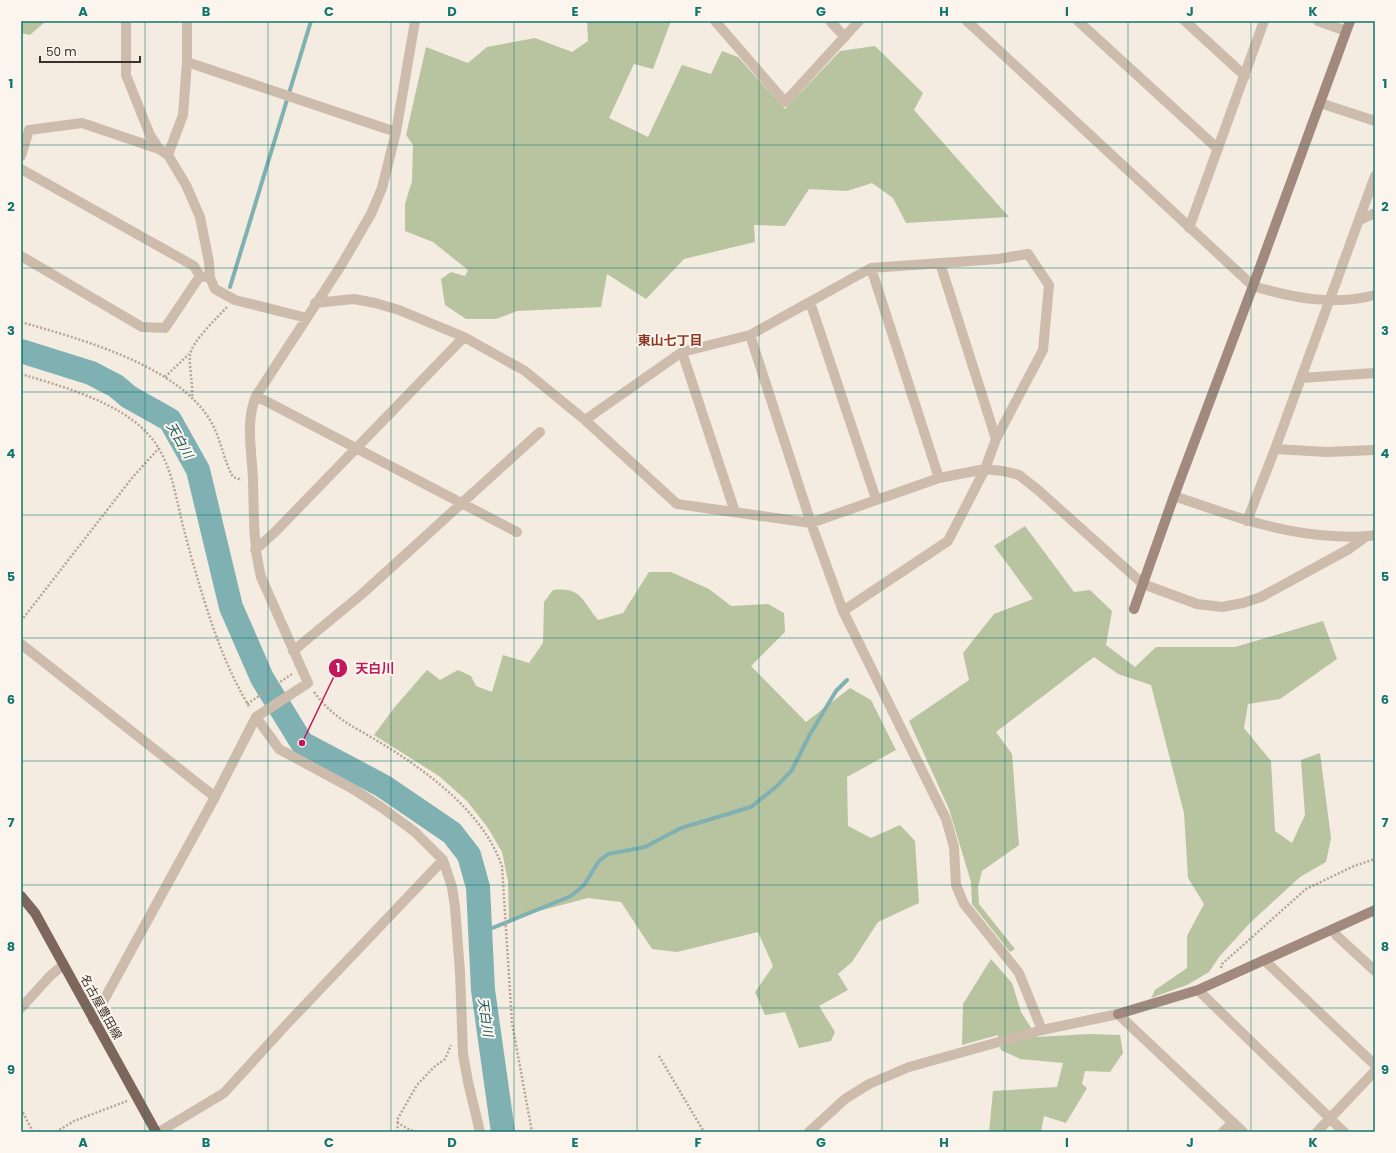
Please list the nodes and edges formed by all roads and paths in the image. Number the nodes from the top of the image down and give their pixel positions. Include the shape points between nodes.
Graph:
1 (126, 21) edge
2 (187, 21) edge
3 (415, 21) edge
4 (715, 21) edge
5 (830, 21) edge
6 (859, 21) edge
7 (967, 21) edge
8 (1078, 21) edge
9 (1185, 21) edge
10 (1264, 21) edge
11 (1318, 21) edge
12 (1350, 21) edge
13 (1346, 31) junction
14 (845, 37) junction
15 (187, 62) junction
16 (1245, 76) junction
17 (1320, 104) junction
18 (1375, 121) edge
19 (396, 132) junction
20 (159, 149) junction
21 (1218, 149) junction
22 (168, 154) junction
23 (21, 156) edge
24 (21, 169) edge
25 (1375, 176) edge
26 (1375, 213) edge
27 (1360, 220) junction
28 (1189, 228) junction
29 (21, 256) edge
30 (940, 263) junction
31 (871, 268) junction
32 (205, 277) junction
33 (1253, 286) junction
34 (1375, 294) edge
35 (235, 300) junction
36 (1329, 300) junction
37 (810, 302) junction
38 (315, 303) junction
39 (307, 318) junction
40 (21, 322) edge
41 (750, 335) junction
42 (464, 337) junction
43 (682, 352) junction
44 (189, 354) junction
45 (1375, 373) edge
46 (21, 374) edge
47 (165, 377) junction
48 (1302, 378) junction
49 (256, 396) junction
50 (192, 397) junction
51 (585, 420) junction
52 (540, 432) dead end
53 (996, 439) junction
54 (159, 448) junction
55 (357, 448) junction
56 (1275, 449) junction
57 (1375, 450) edge
58 (985, 469) junction
59 (939, 478) junction
60 (253, 479) junction
61 (1174, 496) junction
62 (876, 499) junction
63 (464, 503) junction
64 (735, 512) junction
65 (1246, 521) junction
66 (811, 523) junction
67 (517, 532) dead end
68 (1375, 535) edge
69 (1364, 538) junction
70 (255, 550) junction
71 (1143, 584) junction
72 (1134, 609) dead end
73 (842, 611) junction
74 (21, 620) edge
75 (21, 644) edge
76 (293, 652) junction
77 (294, 672) dead end
78 (247, 704) junction
79 (256, 717) junction
80 (215, 797) junction
81 (1375, 859) edge
82 (443, 860) junction
83 (21, 896) edge
84 (1375, 910) edge
85 (1334, 929) junction
86 (1264, 960) junction
87 (63, 965) junction
88 (1375, 971) edge
89 (1216, 982) junction
90 (1198, 990) junction
91 (21, 1008) edge
92 (1118, 1014) junction
93 (93, 1020) junction
94 (462, 1028) junction
95 (1042, 1030) junction
96 (659, 1056) dead end
97 (1375, 1065) edge
98 (1375, 1071) edge
99 (136, 1097) junction
100 (21, 1109) edge
101 (1330, 1119) junction
102 (1233, 1122) junction
103 (398, 1123) junction
104 (34, 1132) edge
105 (56, 1132) edge
106 (157, 1132) edge
107 (397, 1132) edge
108 (418, 1132) edge
109 (480, 1132) edge
110 (704, 1132) edge
111 (808, 1132) edge
112 (1223, 1132) edge
113 (1243, 1132) edge
114 (1317, 1132) edge
115 (1344, 1132) edge

1 - 20 street via 126,75 150,136
2 - 15 street
3 - 19 street
4 - 14 street via 785,102
5 - 14 street
6 - 14 street
7 - 28 street
8 - 21 street
9 - 16 street
10 - 16 street
11 - 13 street
12 - 13 street
13 - 17 street
15 - 19 street
15 - 22 street via 183,115
16 - 21 street
17 - 18 street
17 - 33 street
19 - 38 street via 382,188 371,214 342,264
20 - 22 street
20 - 23 street via 82,123 29,130
21 - 28 street
22 - 32 street via 186,185 200,217 209,262
24 - 32 street via 194,266
25 - 27 street
26 - 27 street
27 - 36 street
28 - 33 street
29 - 32 street via 142,327 165,328
30 - 31 street
30 - 53 street
30 - 53 street via 1028,254 1049,286 1043,350
31 - 37 street
31 - 59 street
32 - 35 street via 214,289
33 - 36 street via 1282,294
33 - 61 street
34 - 36 street via 1349,300
35 - 39 street
35 - 44 path via 212,323
36 - 48 street
37 - 41 street
37 - 62 street
38 - 39 street
38 - 42 street via 354,299 375,303 399,310
39 - 49 street
40 - 47 path via 71,337
41 - 43 street
41 - 66 street
42 - 51 street via 525,371
42 - 55 street
43 - 51 street
43 - 64 street
44 - 47 path
44 - 50 path
45 - 48 street
46 - 54 path via 55,384 117,409 141,427
47 - 50 path
48 - 56 street
49 - 55 street
49 - 60 street via 252,406 250,439
50 - 60 path via 211,420 233,477 238,480
51 - 64 street via 677,504
52 - 63 street
53 - 58 street
54 - 74 path via 132,478
54 - 78 path via 170,468 196,573 217,636
55 - 63 street
55 - 70 street
56 - 57 street via 1327,452
56 - 65 street
58 - 59 street
58 - 71 street via 1018,474
58 - 73 street via 948,541
59 - 62 street
60 - 70 street
61 - 65 street
61 - 71 street
62 - 66 street
63 - 67 street
63 - 76 street
64 - 66 street
65 - 69 street via 1292,532
66 - 73 street
68 - 69 street
69 - 71 street via 1349,549 1262,597 1243,603 1222,607 1197,604
70 - 76 street via 261,578
71 - 72 street
73 - 95 street via 946,819 954,847 956,885 964,904 1019,972
75 - 80 street
76 - 79 street via 308,684
77 - 78 path
78 - 79 path
79 - 80 street
79 - 82 street via 279,749 353,789 394,816 415,832
80 - 93 street
81 - 89 path via 1306,889 1222,964
82 - 94 street via 452,887 455,907
82 - 106 street via 286,1024 224,1093
83 - 87 main road, 名古屋豊田線 via 35,913
84 - 85 street
85 - 86 street
85 - 88 street via 1336,935
86 - 89 street
86 - 97 street
87 - 91 street
87 - 93 main road, 名古屋豊田線
89 - 90 street
90 - 92 street
90 - 101 street
92 - 95 street
92 - 102 street
93 - 99 main road, 名古屋豊田線
94 - 103 path via 458,1030 445,1059 434,1066 417,1085
94 - 109 street via 463,1054
95 - 111 street via 909,1067 869,1084 845,1099
96 - 110 path
98 - 101 street
99 - 105 path via 74,1121
99 - 106 main road, 名古屋豊田線
100 - 104 path
101 - 114 street
101 - 115 street
102 - 112 street
102 - 113 street
103 - 107 path
103 - 108 path

